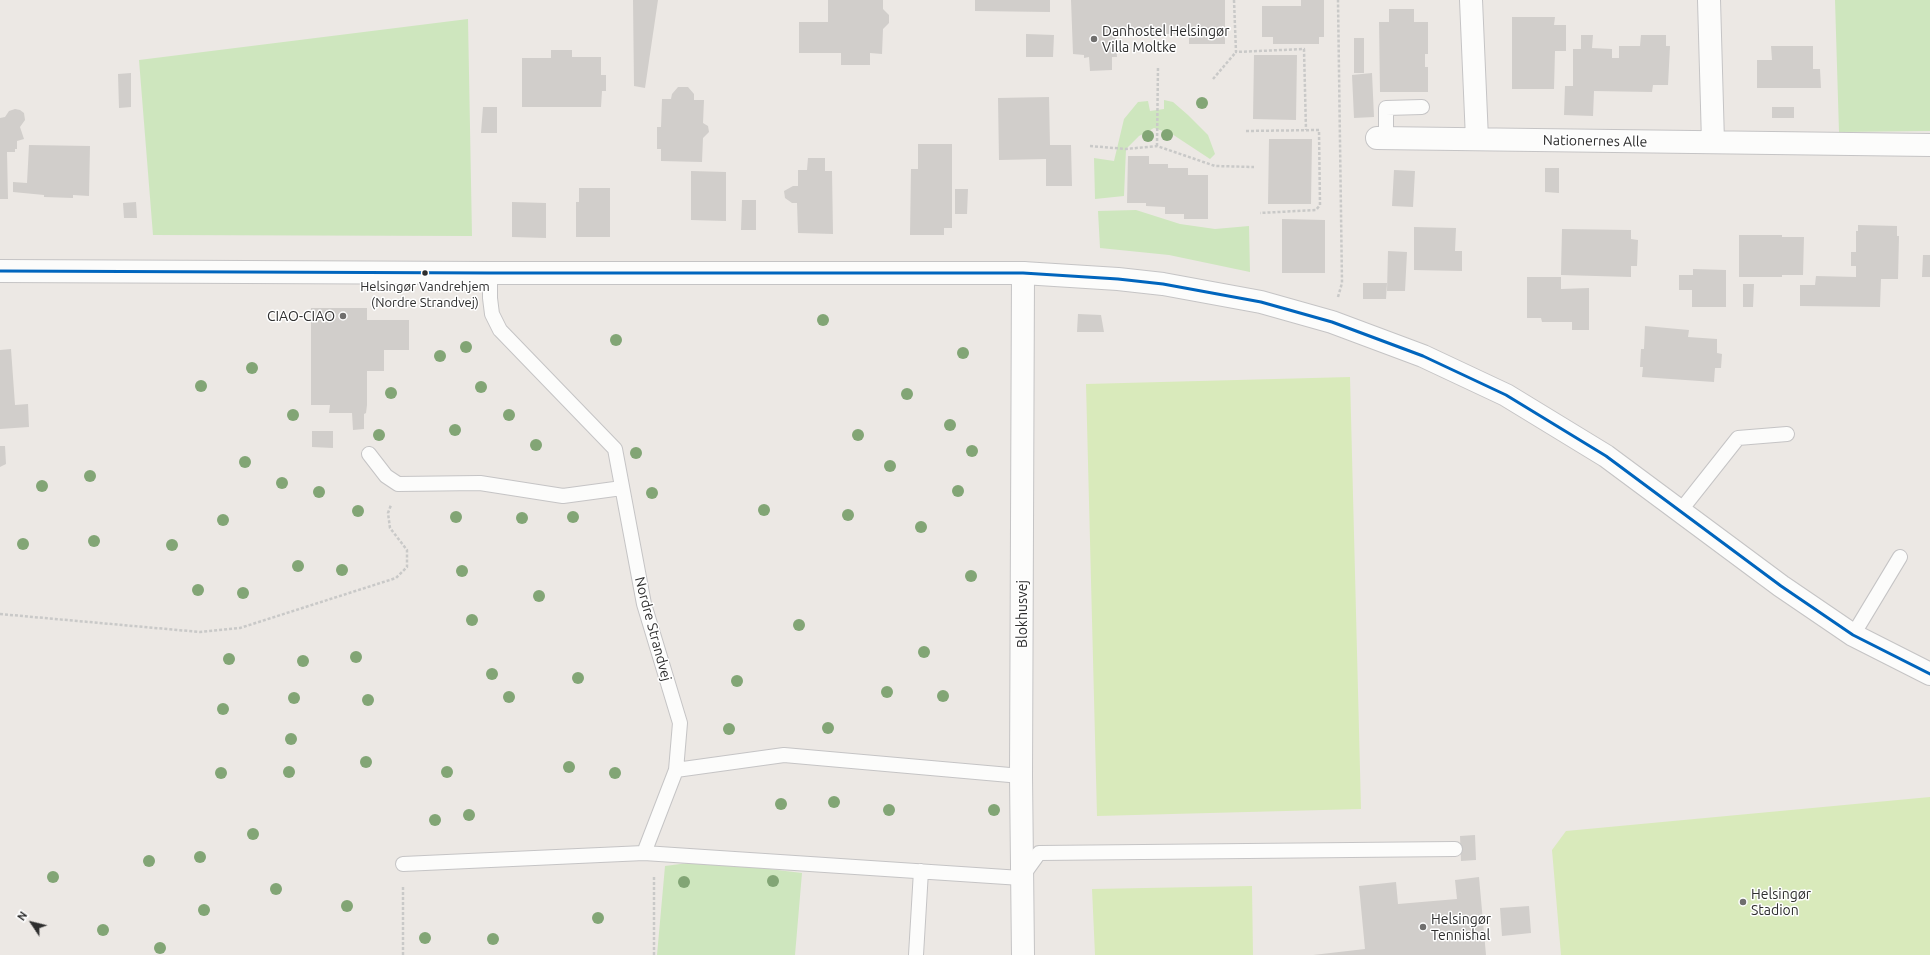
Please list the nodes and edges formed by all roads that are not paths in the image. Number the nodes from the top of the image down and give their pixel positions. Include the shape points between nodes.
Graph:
1 (1471, 0) edge
2 (1709, 0) edge
3 (1422, 107) dead end
4 (1382, 138) joint
5 (1477, 139) junction
6 (1713, 142) junction
7 (1930, 145) edge
8 (0, 271) edge
9 (490, 273) junction
10 (1023, 273) junction
11 (1787, 434) dead end
12 (369, 454) dead end
13 (622, 488) junction
14 (1680, 510) junction
15 (1900, 557) dead end
16 (1853, 635) junction
17 (1930, 674) edge
18 (676, 770) junction
19 (1021, 776) junction
20 (1454, 849) dead end
21 (644, 853) junction
22 (403, 864) road end
23 (920, 871) junction
24 (1021, 878) junction
25 (916, 955) edge
26 (1023, 955) edge

1 - 5 main road
2 - 6 main road
3 - 4 lane via 1386,108
4 - 5 main road, Nationernes Alle
5 - 6 main road, Nationernes Alle
6 - 7 main road, Nationernes Alle
8 - 9 main road
9 - 10 main road
9 - 13 lane, Nordre Strandvej via 492,314 500,330 615,449
10 - 14 main road via 1118,279 1200,290 1262,302 1332,322 1423,356 1506,395 1606,456
10 - 19 main road, Blokhusvej
11 - 14 lane via 1738,438
12 - 13 lane via 386,476 398,484 480,483 563,496
13 - 18 lane, Nordre Strandvej via 644,604 680,723
14 - 16 main road via 1781,586
15 - 16 lane
16 - 17 main road
18 - 19 lane via 784,755
18 - 21 lane, Nordre Strandvej
19 - 24 main road, Blokhusvej
20 - 24 lane via 1039,854
21 - 22 lane
21 - 23 lane
23 - 24 lane
23 - 25 lane
24 - 26 main road, Blokhusvej

